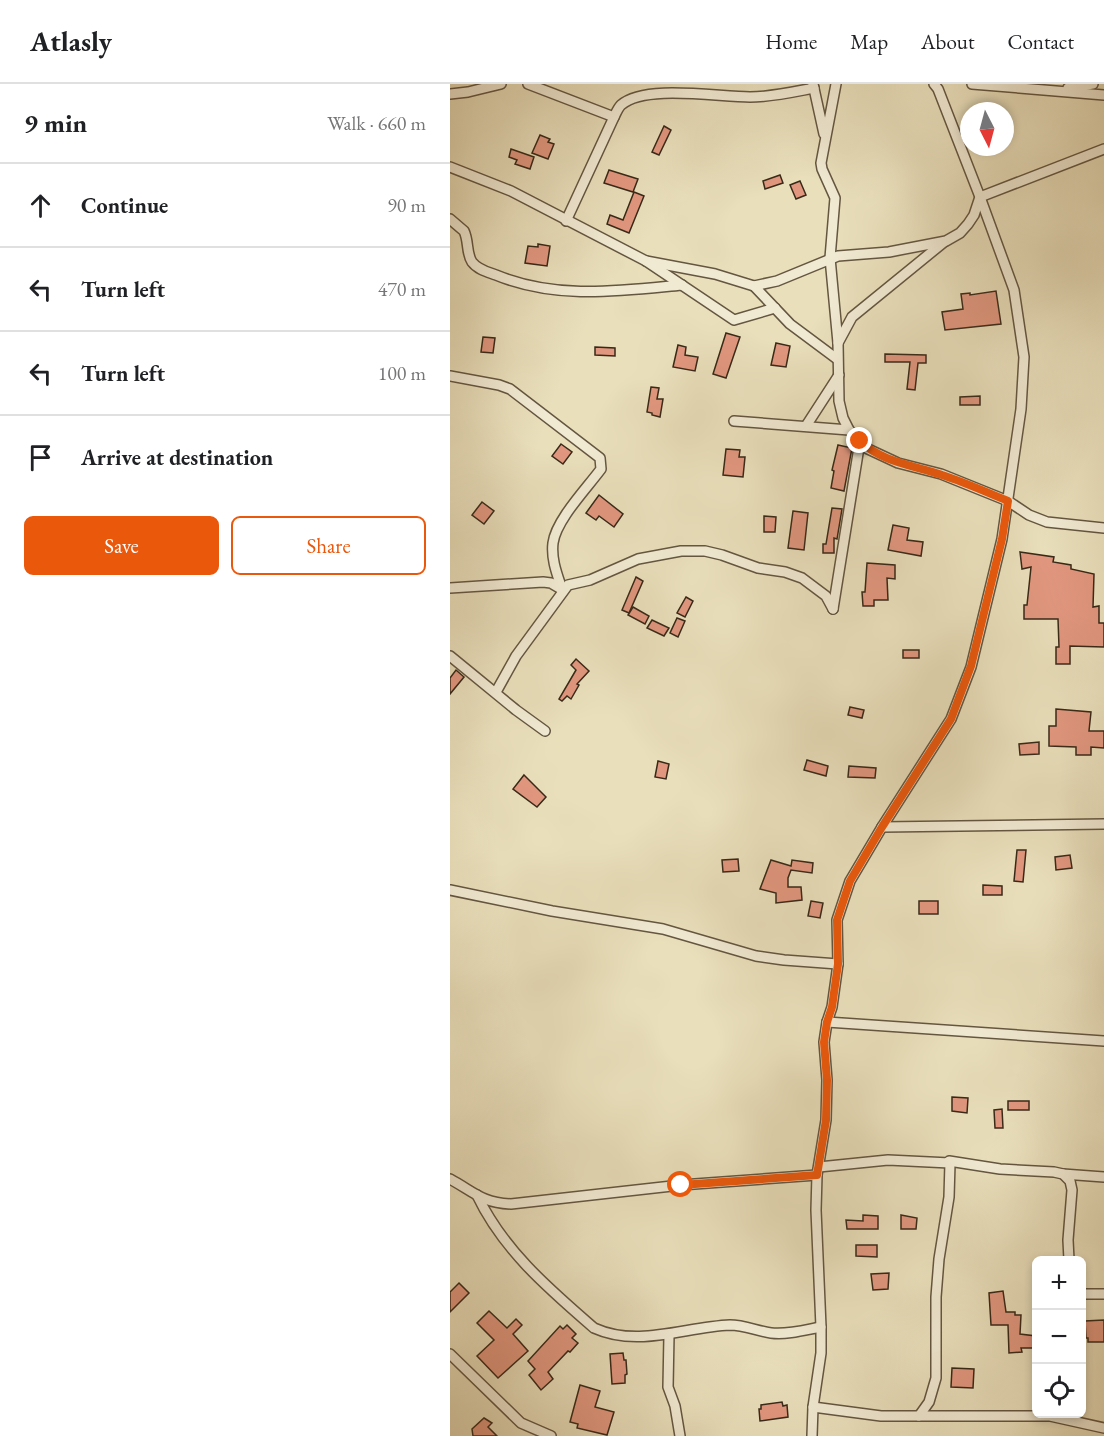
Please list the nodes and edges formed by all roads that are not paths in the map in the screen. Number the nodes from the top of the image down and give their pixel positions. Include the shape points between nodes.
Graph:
1 (501, 84) edge
2 (528, 84) edge
3 (836, 84) edge
4 (934, 84) edge
5 (972, 84) edge
6 (1093, 84) edge
7 (814, 86) edge
8 (1053, 91) junction
9 (450, 94) edge
10 (1104, 95) edge
11 (614, 117) junction
12 (826, 141) junction
13 (1104, 149) edge
14 (450, 167) edge
15 (980, 197) junction
16 (450, 219) edge
17 (566, 221) junction
18 (945, 241) junction
19 (830, 258) junction
20 (646, 261) junction
21 (682, 285) junction
22 (754, 286) junction
23 (775, 308) junction
24 (838, 342) junction
25 (837, 359) junction
26 (839, 374) junction
27 (450, 376) edge
28 (734, 421) dead end
29 (806, 426) junction
30 (849, 430) junction
31 (860, 441) junction
32 (1008, 501) junction
33 (1104, 528) edge
34 (450, 588) edge
35 (563, 589) junction
36 (450, 656) edge
37 (496, 692) junction
38 (545, 731) dead end
39 (1104, 824) edge
40 (882, 827) junction
41 (450, 890) edge
42 (838, 964) junction
43 (827, 1022) junction
44 (1104, 1041) edge
45 (950, 1163) junction
46 (818, 1171) junction
47 (1063, 1174) junction
48 (1104, 1177) edge
49 (450, 1179) edge
50 (477, 1195) junction
51 (1069, 1256) edge
52 (1086, 1294) edge
53 (1104, 1294) edge
54 (821, 1327) junction
55 (669, 1335) junction
56 (450, 1354) edge
57 (813, 1407) junction
58 (919, 1416) junction
59 (1032, 1416) edge
60 (1072, 1418) edge
61 (1104, 1428) edge
62 (551, 1436) edge
63 (680, 1436) edge
64 (812, 1436) edge

1 - 9 street
2 - 11 street
3 - 12 street
4 - 15 street
5 - 8 street
6 - 8 street
7 - 11 street via 750,97 659,90 621,104
7 - 12 street
8 - 10 street
11 - 17 street
12 - 19 street via 822,169 835,207
13 - 15 street
14 - 17 street via 512,191
15 - 18 street via 968,224
15 - 32 street via 1014,290 1023,341 1021,409
16 - 21 street via 465,231 469,255 479,268 519,284 605,293
17 - 20 street
18 - 19 street
18 - 24 street via 852,317
19 - 22 street via 777,281
19 - 24 street
20 - 21 street
20 - 22 street
21 - 23 street via 734,320
22 - 23 street
23 - 25 street
24 - 25 street
25 - 26 street
26 - 29 street
26 - 30 street via 839,401
27 - 35 street via 510,389 600,458 601,469 560,524 553,541 554,564
28 - 29 street
29 - 30 street
30 - 31 street
31 - 32 street via 898,463 940,474
31 - 35 street via 833,609 826,596 802,578 705,551 638,559
32 - 33 street via 1047,522
32 - 40 street via 963,688 951,719
34 - 35 street via 543,582
35 - 37 street
36 - 37 street
37 - 38 street
39 - 40 street
40 - 42 street via 850,881 837,920
41 - 42 street via 663,929 756,956
42 - 43 street
43 - 44 street
43 - 46 street via 826,1120
45 - 46 street via 888,1160
45 - 47 street
45 - 58 street via 937,1288 936,1378 929,1402
46 - 50 street via 511,1204 495,1204
46 - 54 street
47 - 48 street
47 - 51 street via 1072,1190
49 - 50 street
50 - 55 street via 488,1218 524,1265 594,1328 618,1336
52 - 53 street
54 - 55 street via 772,1333 734,1325 713,1326
54 - 57 street
55 - 63 street via 668,1387
56 - 62 street via 521,1423
57 - 58 street via 865,1415
57 - 64 street
58 - 59 street
60 - 61 street

